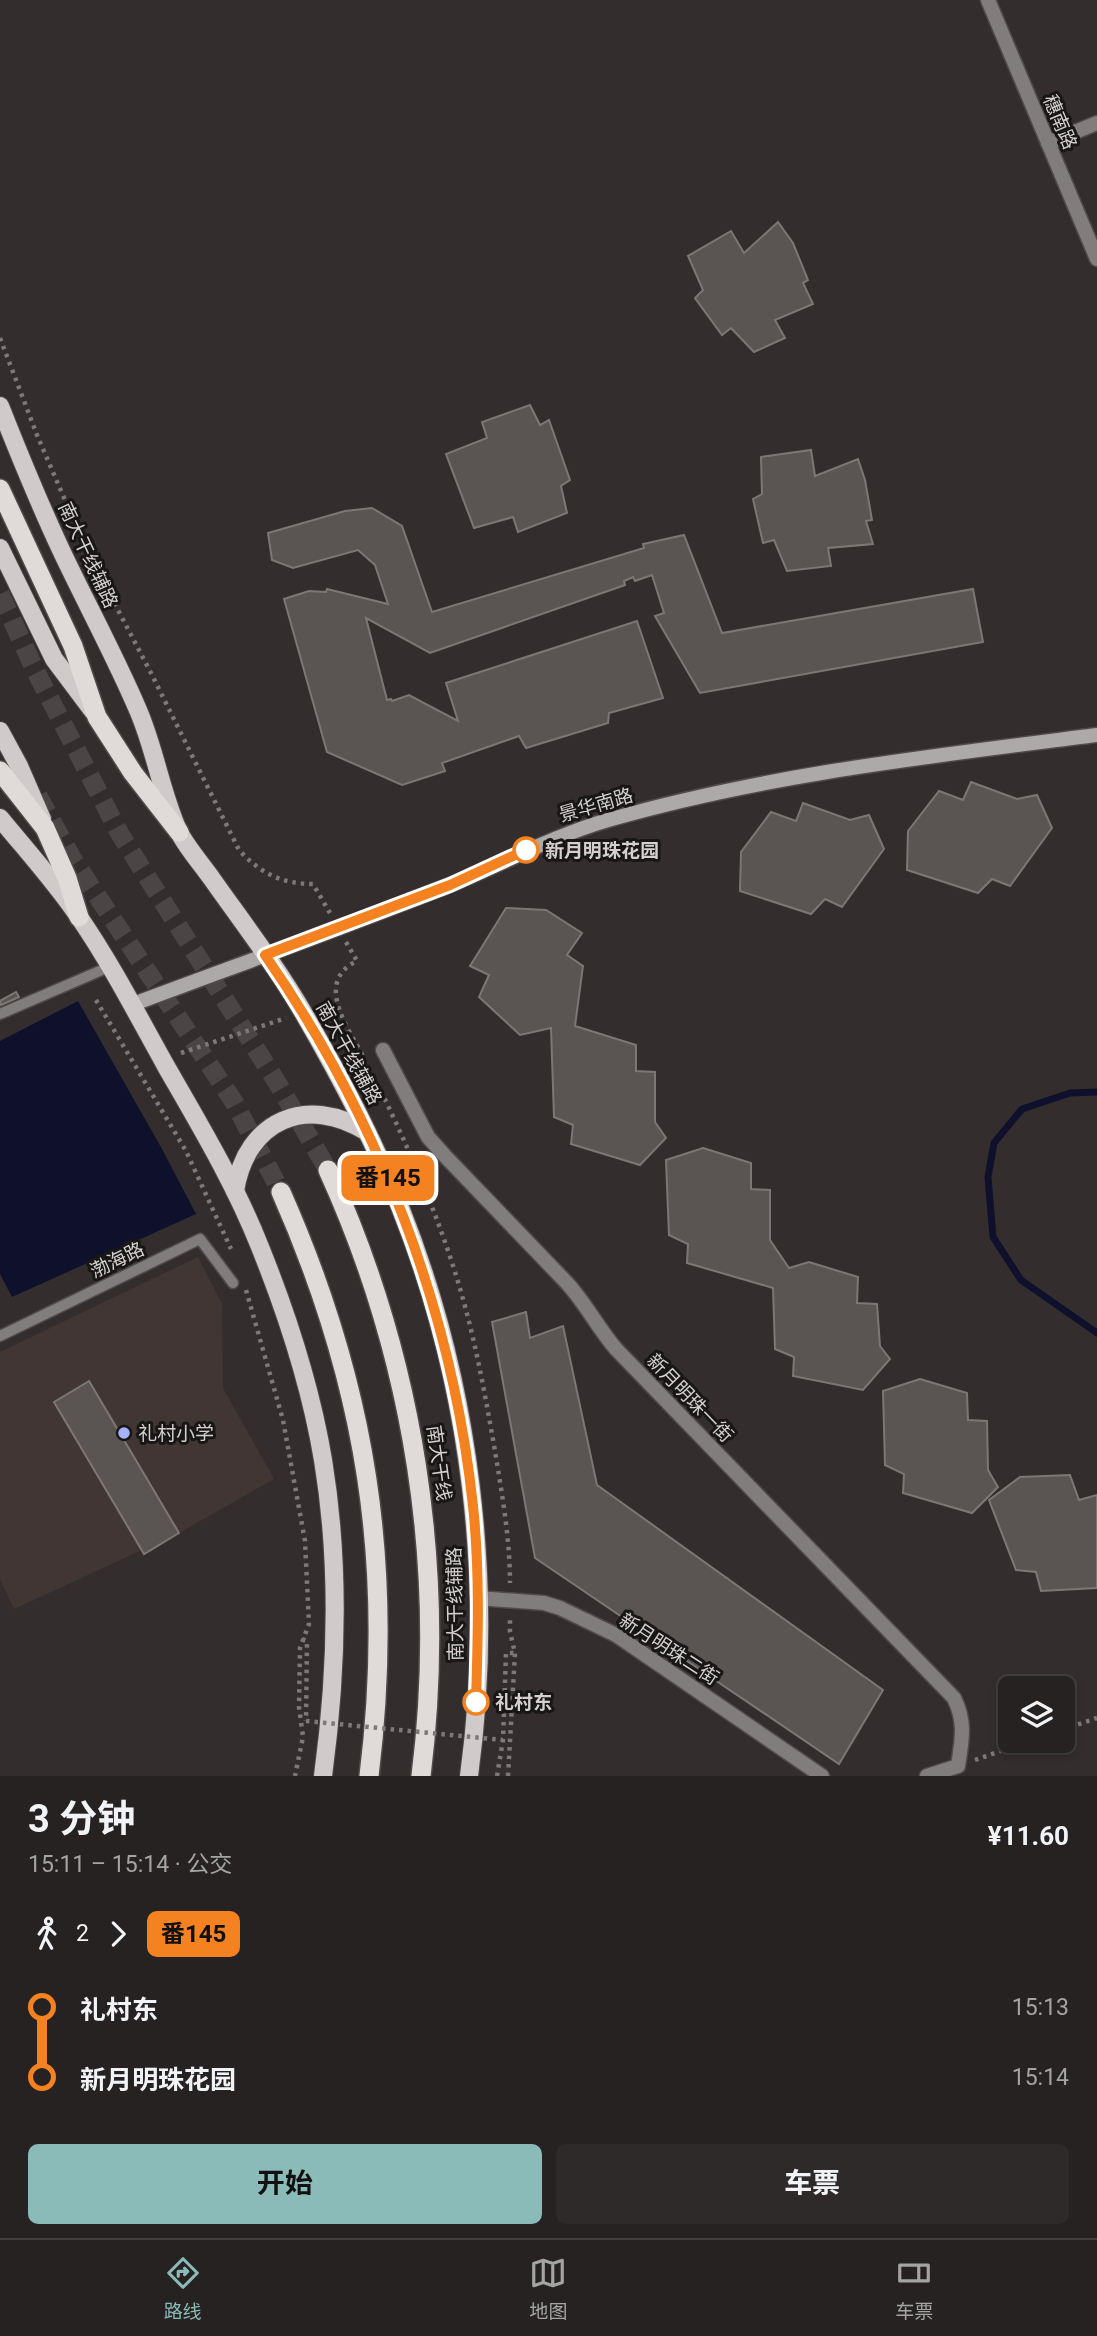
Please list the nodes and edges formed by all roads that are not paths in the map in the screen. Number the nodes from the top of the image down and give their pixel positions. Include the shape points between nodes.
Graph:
1 (988, 0) edge
2 (1097, 123) edge
3 (1048, 143) junction
4 (1097, 259) edge
5 (0, 406) edge
6 (0, 489) edge
7 (0, 548) edge
8 (97, 717) junction
9 (0, 731) edge
10 (1097, 735) edge
11 (0, 771) edge
12 (0, 818) edge
13 (46, 828) junction
14 (179, 832) junction
15 (79, 917) junction
16 (265, 955) junction
17 (109, 967) junction
18 (131, 1005) junction
19 (0, 1014) edge
20 (383, 1049) dead end
21 (367, 1132) junction
22 (328, 1170) tunnel mouth
23 (235, 1191) junction
24 (281, 1192) tunnel mouth
25 (233, 1283) dead end
26 (0, 1336) edge
27 (478, 1598) junction
28 (323, 1776) edge
29 (369, 1776) edge
30 (421, 1776) edge
31 (470, 1776) edge
32 (822, 1776) edge
33 (927, 1776) edge

1 - 3 street, 穗南路
2 - 3 street
3 - 4 street, 穗南路
5 - 14 main road, 南大干线辅路 via 61,550 138,710
6 - 8 highway via 73,646
7 - 8 main road via 54,659
8 - 14 highway via 132,773
9 - 13 main road
10 - 16 main road, 景华南路 via 860,765 610,820 547,840 450,885
11 - 13 highway
12 - 15 main road
13 - 15 highway
14 - 16 main road, 南大干线辅路
15 - 17 main road
16 - 18 main road, 景华南路
16 - 21 main road, 南大干线辅路 via 303,1012
17 - 18 main road
17 - 19 lane
18 - 23 main road
20 - 33 street, 新月明珠一街 via 428,1136 444,1156 568,1283 616,1349 954,1698 964,1732 958,1766
21 - 23 main road via 320,1113 285,1119 268,1128 251,1148
21 - 27 main road, 南大干线辅路 via 417,1253 456,1394 473,1506
22 - 30 highway, 南大干线 via 376,1293 413,1438 427,1554 429,1616
23 - 28 main road via 282,1306 324,1466 331,1533 333,1642
24 - 29 highway via 334,1329 370,1488 380,1616
25 - 26 lane, 渤海路 via 200,1239
27 - 31 main road, 南大干线辅路
27 - 32 street, 新月明珠二街 via 544,1603 617,1635

